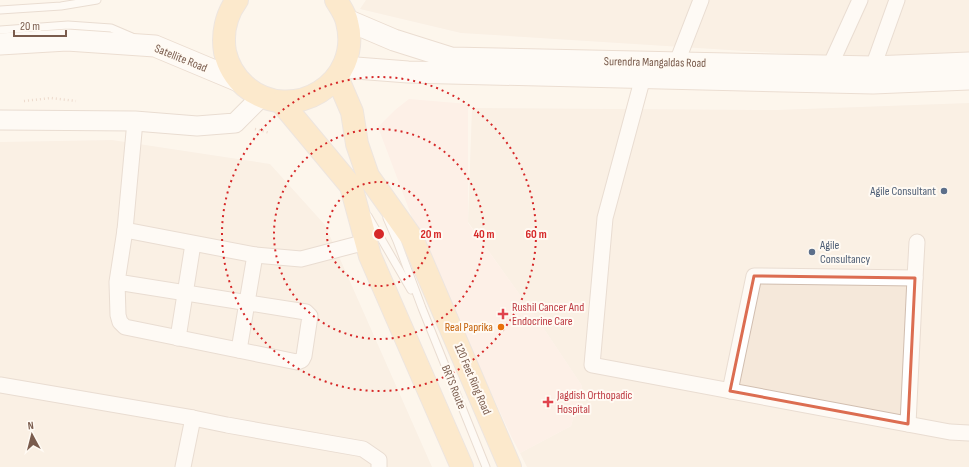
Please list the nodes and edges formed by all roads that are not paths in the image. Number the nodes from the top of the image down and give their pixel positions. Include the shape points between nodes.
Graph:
1 (97, 0) edge
2 (701, 0) edge
3 (860, 0) edge
4 (897, 0) edge
5 (234, 1) edge
6 (344, 8) edge
7 (0, 10) edge
8 (0, 30) edge
9 (0, 44) edge
10 (155, 46) junction
11 (677, 62) junction
12 (969, 63) edge
13 (830, 66) junction
14 (873, 67) junction
15 (340, 72) junction
16 (643, 77) junction
17 (969, 79) edge
18 (241, 82) junction
19 (271, 99) junction
20 (0, 120) edge
21 (136, 121) junction
22 (359, 181) junction
23 (125, 230) junction
24 (366, 242) junction
25 (916, 242) dead end
26 (193, 244) junction
27 (255, 255) junction
28 (915, 278) junction
29 (117, 282) junction
30 (185, 292) junction
31 (247, 302) junction
32 (422, 308) junction
33 (178, 338) junction
34 (239, 350) junction
35 (0, 385) edge
36 (730, 390) junction
37 (193, 418) junction
38 (908, 424) junction
39 (969, 433) edge
40 (183, 467) edge
41 (379, 467) edge
42 (462, 467) edge
43 (486, 467) edge
44 (510, 467) edge

1 - 7 lane via 60,6
2 - 11 street
3 - 13 street
4 - 14 street
5 - 18 main road, 120 Feet Ring Road via 225,28 224,43 226,57
6 - 11 main road, Surendra Mangaldas Road via 394,40 451,58
6 - 15 main road via 349,44
8 - 10 lane via 68,25 111,28
9 - 10 main road, Satellite Road via 67,40
10 - 18 main road, Satellite Road
11 - 13 main road, Surendra Mangaldas Road
12 - 14 main road, Surendra Mangaldas Road
13 - 14 main road, Surendra Mangaldas Road
15 - 16 main road, Surendra Mangaldas Road
15 - 19 main road via 326,88 312,96 297,101
15 - 22 main road, 120 Feet Ring Road via 352,112
16 - 17 main road, Surendra Mangaldas Road via 873,83
16 - 36 street via 605,218 592,365
18 - 19 main road, 120 Feet Ring Road via 250,90
19 - 21 street via 235,123 197,126
19 - 22 main road, 120 Feet Ring Road
20 - 21 street
21 - 23 street
22 - 24 main road, 120 Feet Ring Road
22 - 32 lane, BRTS Route
22 - 32 lane, BRTS Route via 397,241
22 - 44 main road, 120 Feet Ring Road via 412,238
23 - 26 street
23 - 29 street
24 - 27 street via 301,259
24 - 42 main road, 120 Feet Ring Road
25 - 28 street
26 - 27 street
26 - 30 street
27 - 31 street
28 - 36 street via 754,276
28 - 38 street
29 - 30 street
29 - 33 street via 118,315 124,327
30 - 31 street
30 - 33 street
31 - 34 street
31 - 34 street via 309,314 304,356 297,362
32 - 43 lane, BRTS Route
33 - 34 street
35 - 37 street
36 - 38 street
37 - 40 street
37 - 41 street via 363,449 379,460
38 - 39 street

